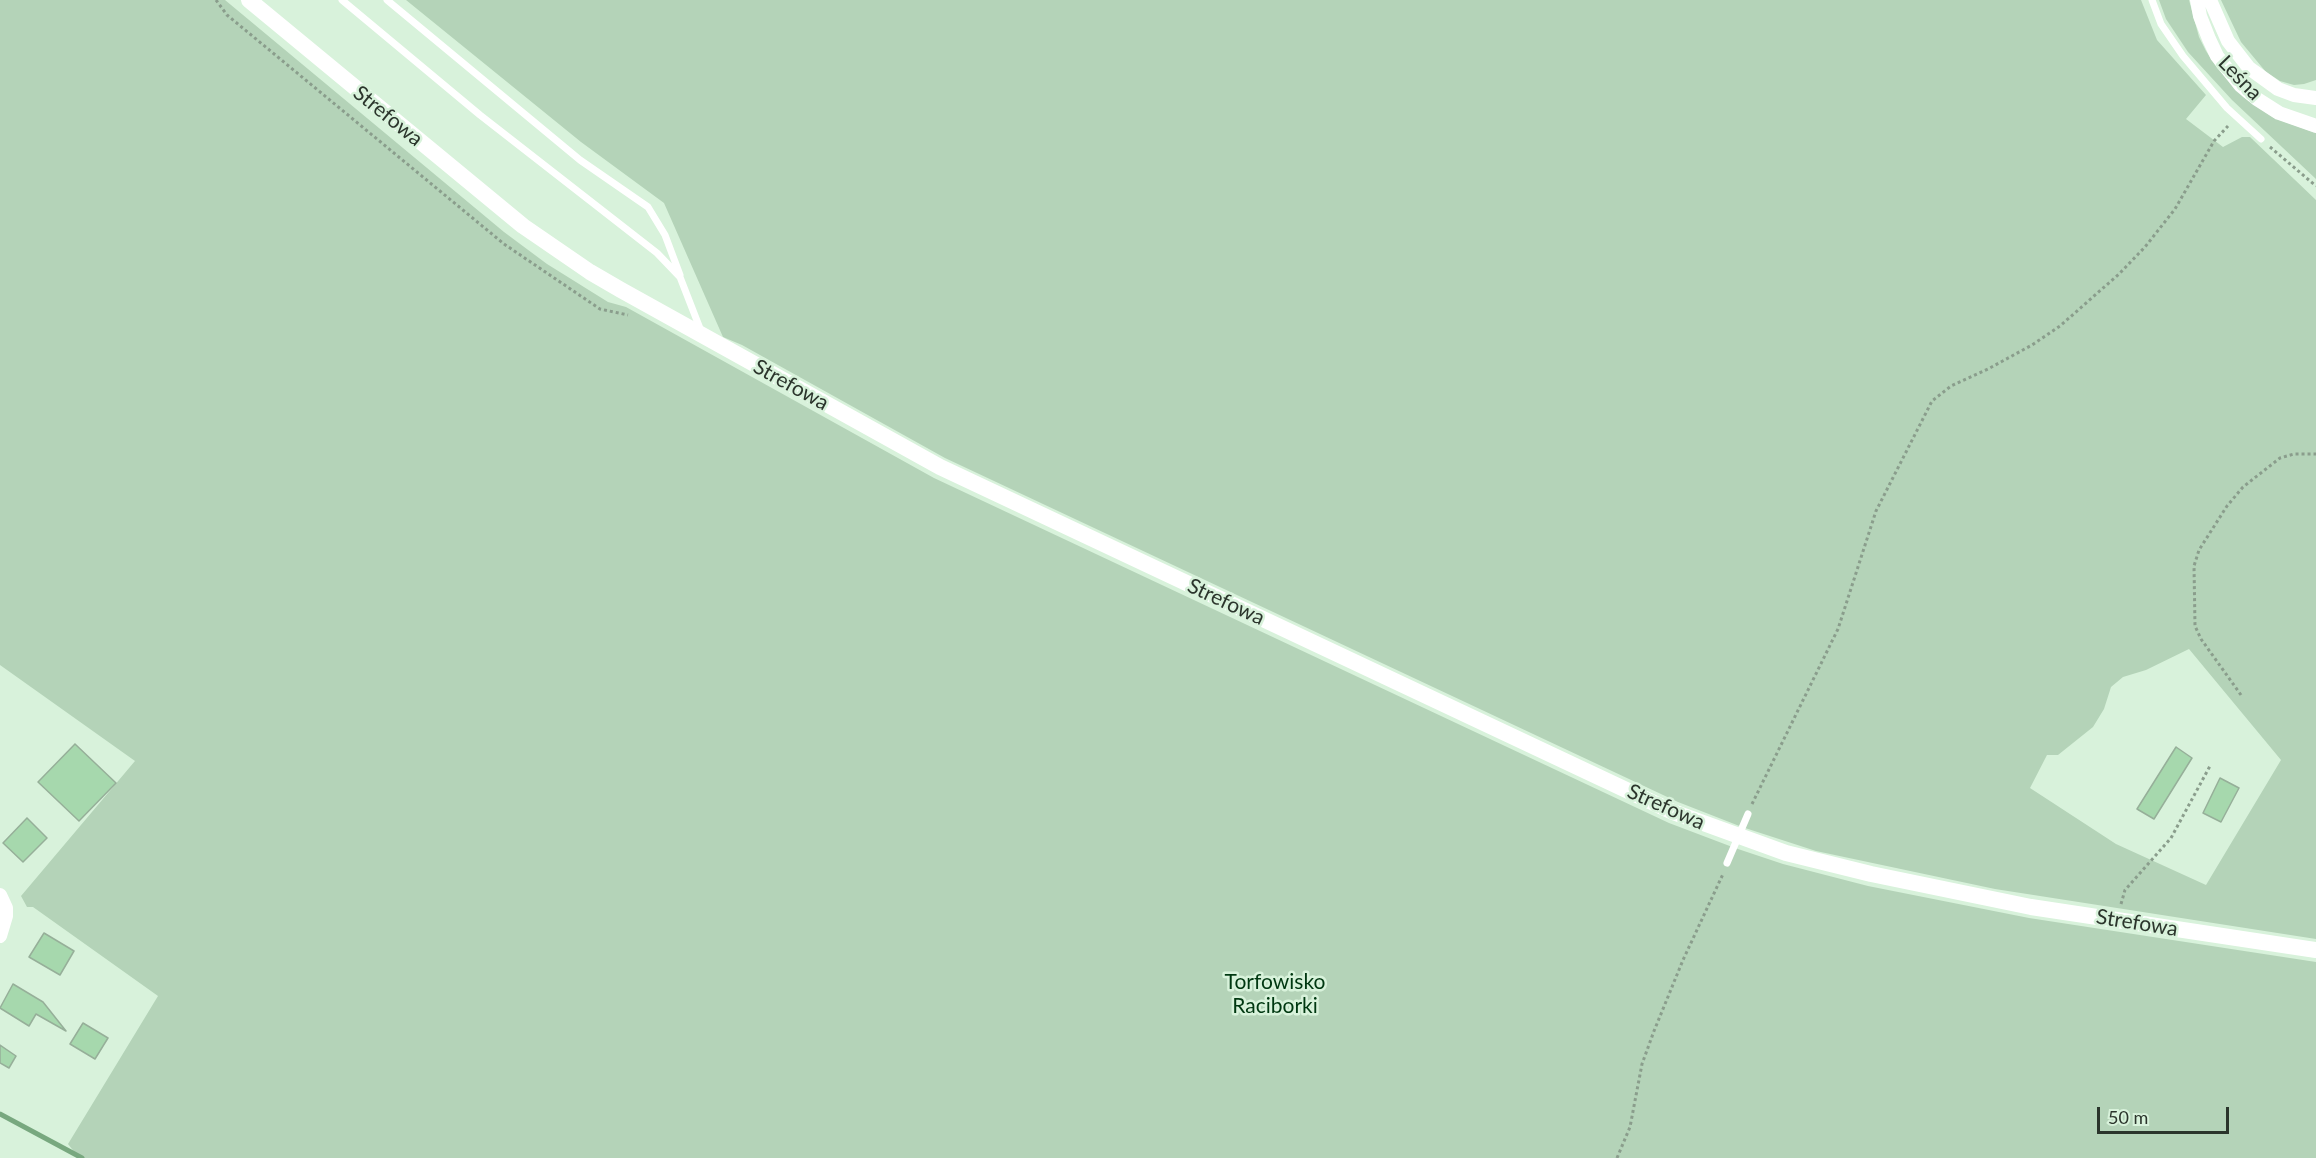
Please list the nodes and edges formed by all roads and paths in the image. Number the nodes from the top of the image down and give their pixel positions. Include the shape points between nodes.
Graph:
1 (249, 0) edge
2 (342, 0) edge
3 (387, 0) edge
4 (2152, 0) edge
5 (2197, 0) edge
6 (2210, 0) edge
7 (2316, 98) edge
8 (2235, 117) junction
9 (2316, 126) edge
10 (2260, 139) joint
11 (2316, 186) edge
12 (680, 276) junction
13 (703, 335) junction
14 (2316, 453) edge
15 (2241, 695) dead end
16 (2210, 766) dead end
17 (1748, 814) joint
18 (1739, 837) junction
19 (1727, 864) joint
20 (0, 896) edge
21 (2115, 920) junction
22 (0, 936) edge
23 (2316, 950) edge
24 (1617, 1158) edge

1 - 13 street, Strefowa via 523,226 590,272
2 - 12 lane via 480,115 657,253
3 - 12 lane via 580,160 648,207 665,235
4 - 8 lane via 2170,40
5 - 9 street, Leśna via 2208,39 2240,85 2279,113
6 - 7 street, Leśna via 2228,41 2249,68 2278,89
8 - 10 lane
8 - 17 path via 2214,141 2175,208 2119,274 2060,326 2032,345 1951,386 1932,401 1876,511 1838,629
10 - 11 path
12 - 13 lane
13 - 18 street, Strefowa via 940,467 1602,779
14 - 15 path via 2280,458 2243,487 2199,550 2194,566 2195,626
16 - 21 path via 2171,838 2126,890
17 - 18 lane
18 - 19 lane
18 - 21 street, Strefowa via 1871,874
19 - 24 path via 1654,1031 1642,1064 1630,1127
20 - 22 street via 6,916
21 - 23 street, Strefowa

